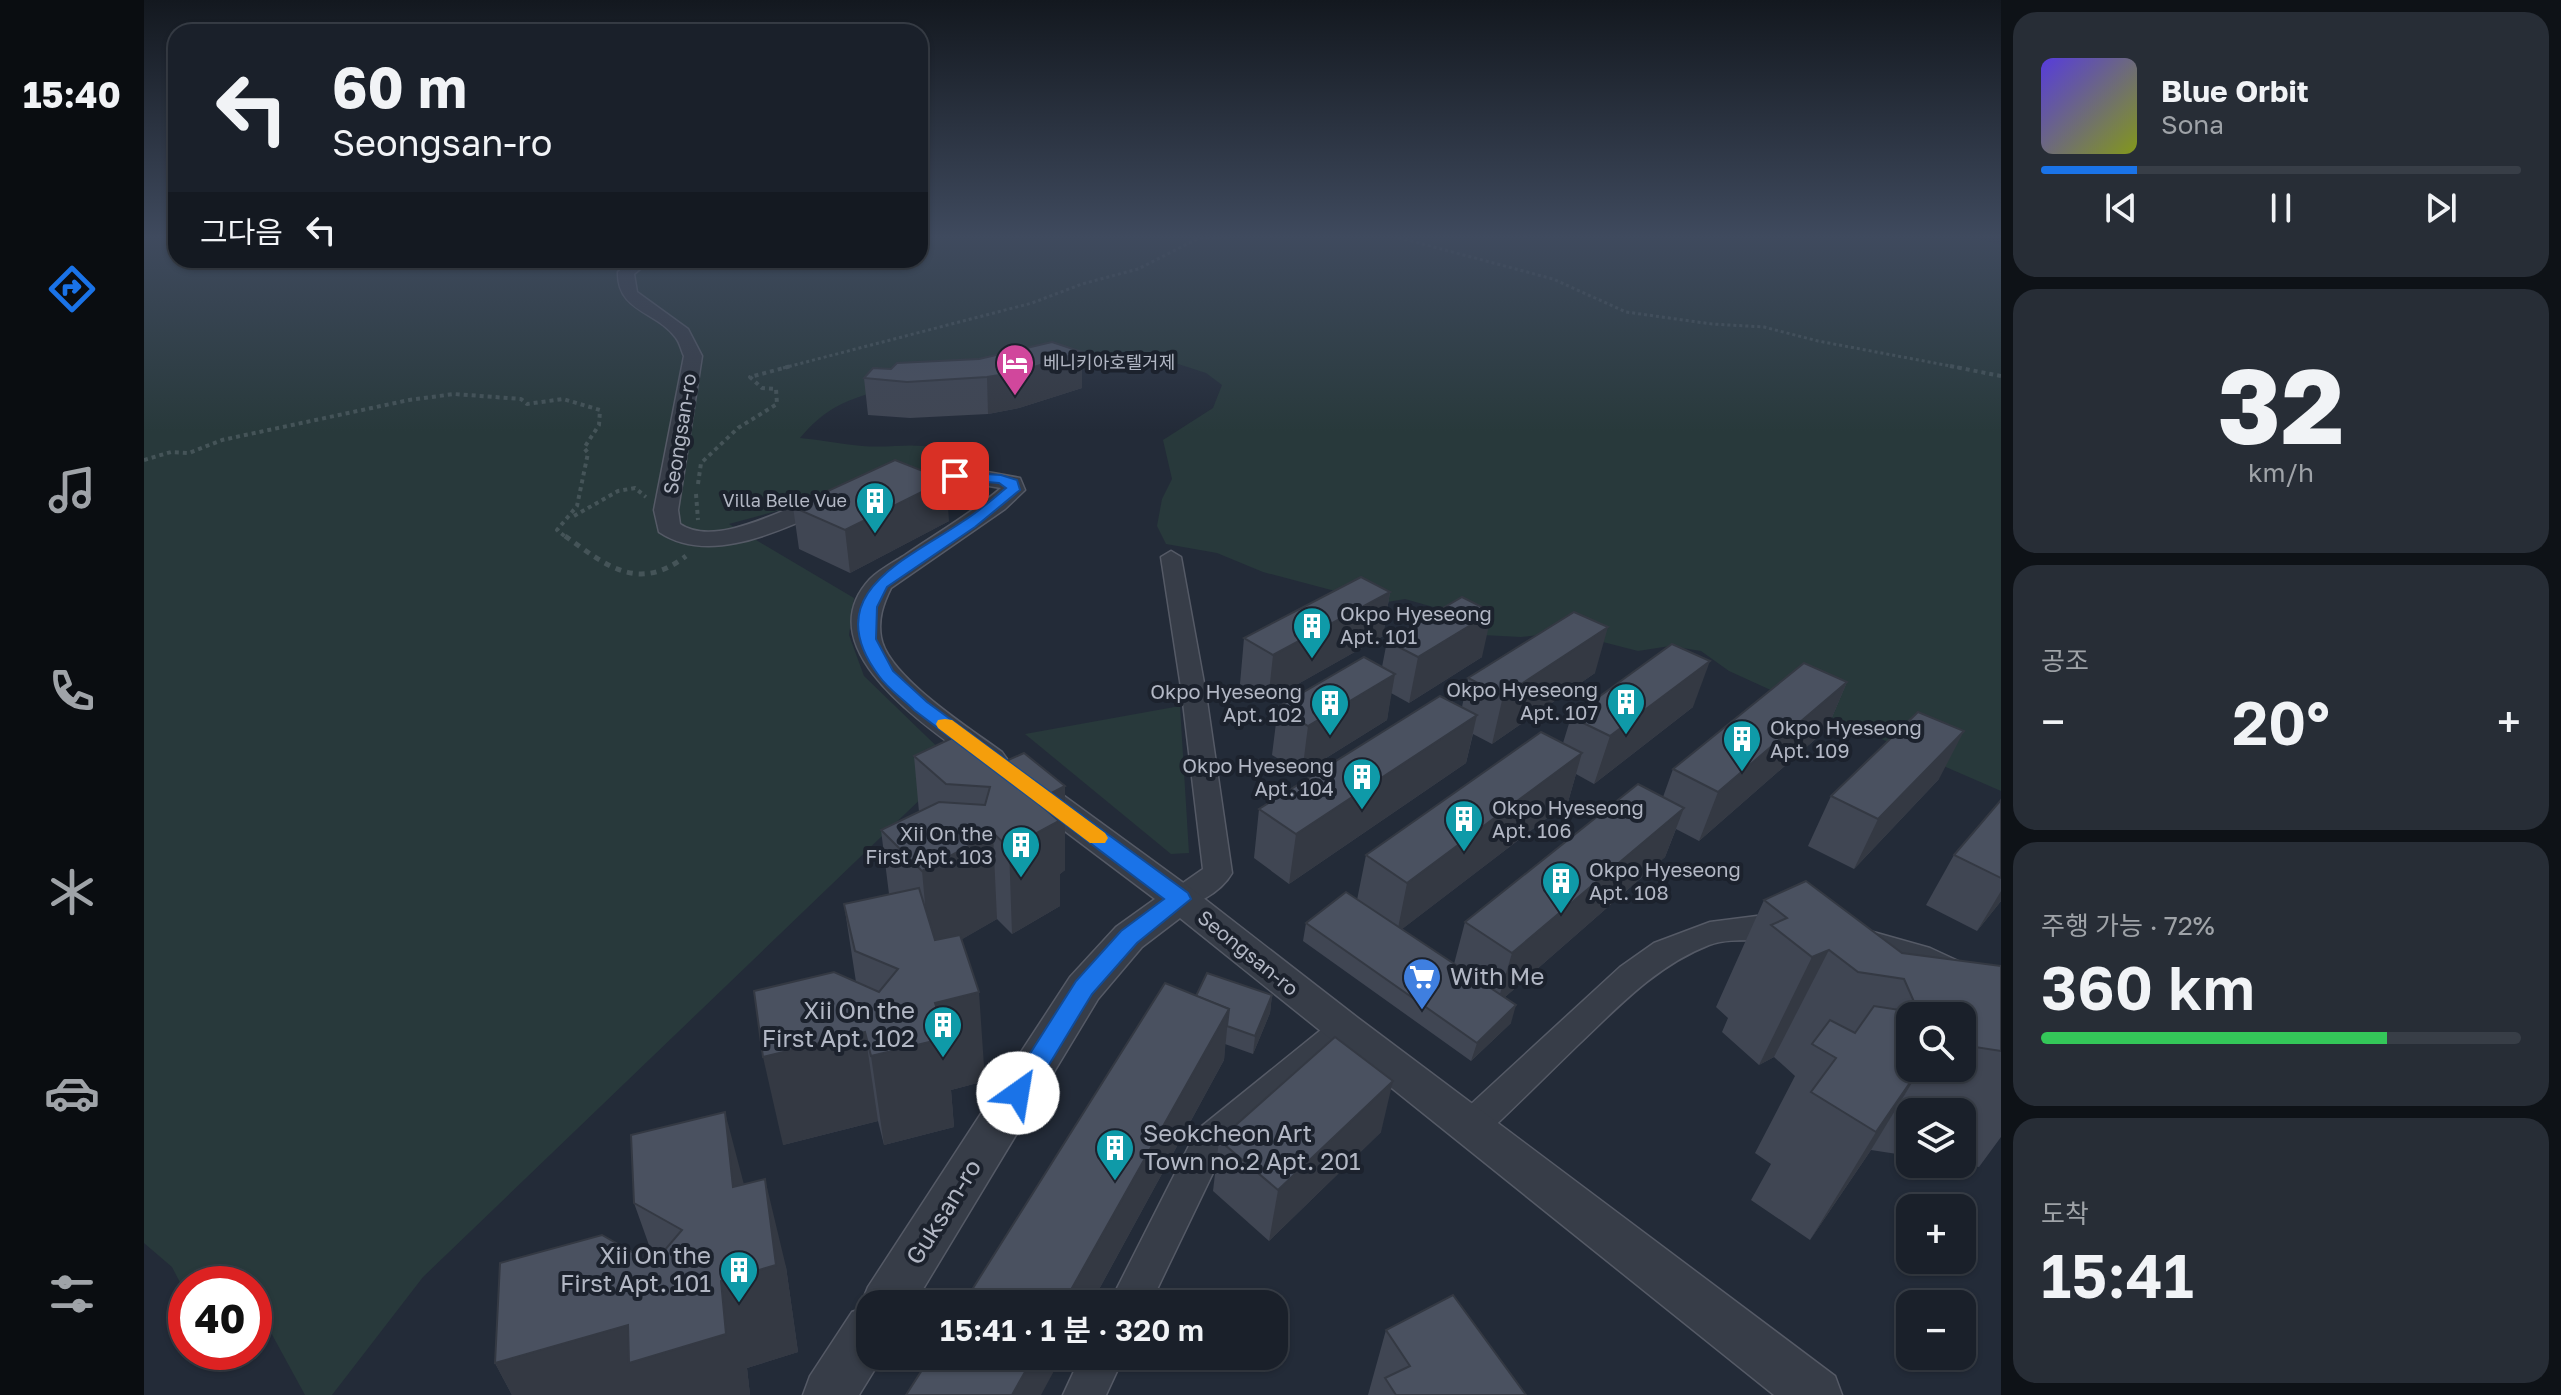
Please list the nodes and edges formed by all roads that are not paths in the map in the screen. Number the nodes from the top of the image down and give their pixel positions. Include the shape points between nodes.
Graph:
1 (636, 301) edge
2 (1171, 557) dead end
3 (1180, 899) junction
4 (2001, 995) edge
5 (1344, 1030) junction
6 (1470, 1127) junction
7 (895, 1290) edge
8 (1136, 1290) edge
9 (856, 1352) edge
10 (1096, 1370) edge
11 (829, 1395) edge
12 (1084, 1395) edge
13 (1816, 1395) edge

1 - 3 street, Seongsan-ro via 685,335 693,356 666,510 668,527 684,537 714,538 751,530 866,490 939,477 1012,483 1013,490 997,504 880,584 868,607 867,639 886,674 921,706
2 - 3 street via 1218,873
3 - 5 street, Seongsan-ro
3 - 7 street, Guksan-ro via 1129,937 1084,988
4 - 6 street via 1878,943 1757,927 1710,933 1665,951 1631,975
5 - 6 street, Seongsan-ro
5 - 8 street via 1210,1141
6 - 13 street, Seongsan-ro
9 - 11 street
10 - 12 street

